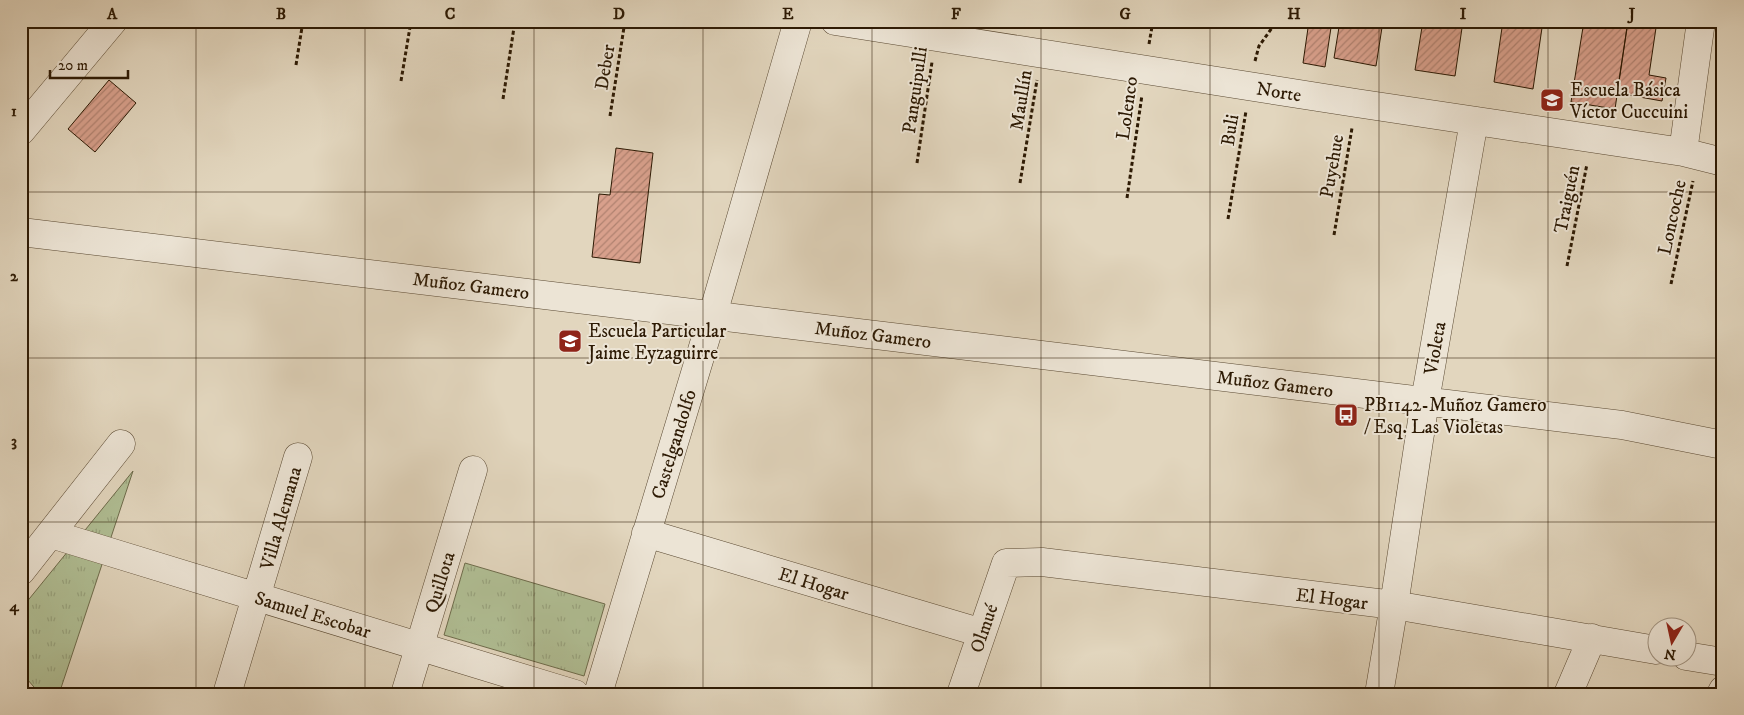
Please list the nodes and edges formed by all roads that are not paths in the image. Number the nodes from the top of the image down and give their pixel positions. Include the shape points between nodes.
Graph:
1 (113, 21) edge
2 (798, 21) edge
3 (835, 21) edge
4 (1701, 21) edge
5 (1474, 121) junction
6 (21, 131) edge
7 (1701, 156) edge
8 (21, 232) edge
9 (713, 314) junction
10 (1425, 401) junction
11 (121, 444) dead end
12 (1723, 445) edge
13 (298, 457) dead end
14 (473, 470) dead end
15 (646, 533) junction
16 (51, 534) junction
17 (1006, 563) joint
18 (21, 572) edge
19 (256, 597) junction
20 (1394, 605) junction
21 (982, 633) junction
22 (1592, 638) junction
23 (420, 646) junction
24 (1646, 648) edge
25 (1696, 658) edge
26 (1723, 662) edge
27 (227, 694) edge
28 (405, 694) edge
29 (575, 694) edge
30 (598, 694) edge
31 (961, 694) edge
32 (1379, 694) edge
33 (1568, 694) edge

1 - 6 street
2 - 9 street, Castelgandolfo
3 - 5 street, Norte
4 - 7 street
5 - 7 street, Norte
5 - 10 street, Violeta
8 - 9 street, Muñoz Gamero
9 - 10 street, Muñoz Gamero
9 - 15 street, Castelgandolfo
10 - 12 street, Muñoz Gamero via 1622,425
10 - 20 street, Violeta
11 - 16 street
13 - 19 street, Villa Alemana
14 - 23 street, Quillota
15 - 21 street, El Hogar
15 - 30 street, Castelgandolfo
16 - 18 street
16 - 19 street, Samuel Escobar
17 - 20 street, El Hogar via 1042,562
17 - 21 street, Olmué
19 - 23 street, Samuel Escobar
19 - 27 street, Villa Alemana
20 - 22 street, El Hogar
20 - 32 street, Violeta
21 - 31 street, Olmué
22 - 24 street, El Hogar
22 - 33 street
23 - 28 street, Quillota
23 - 29 street, Samuel Escobar
25 - 26 street

